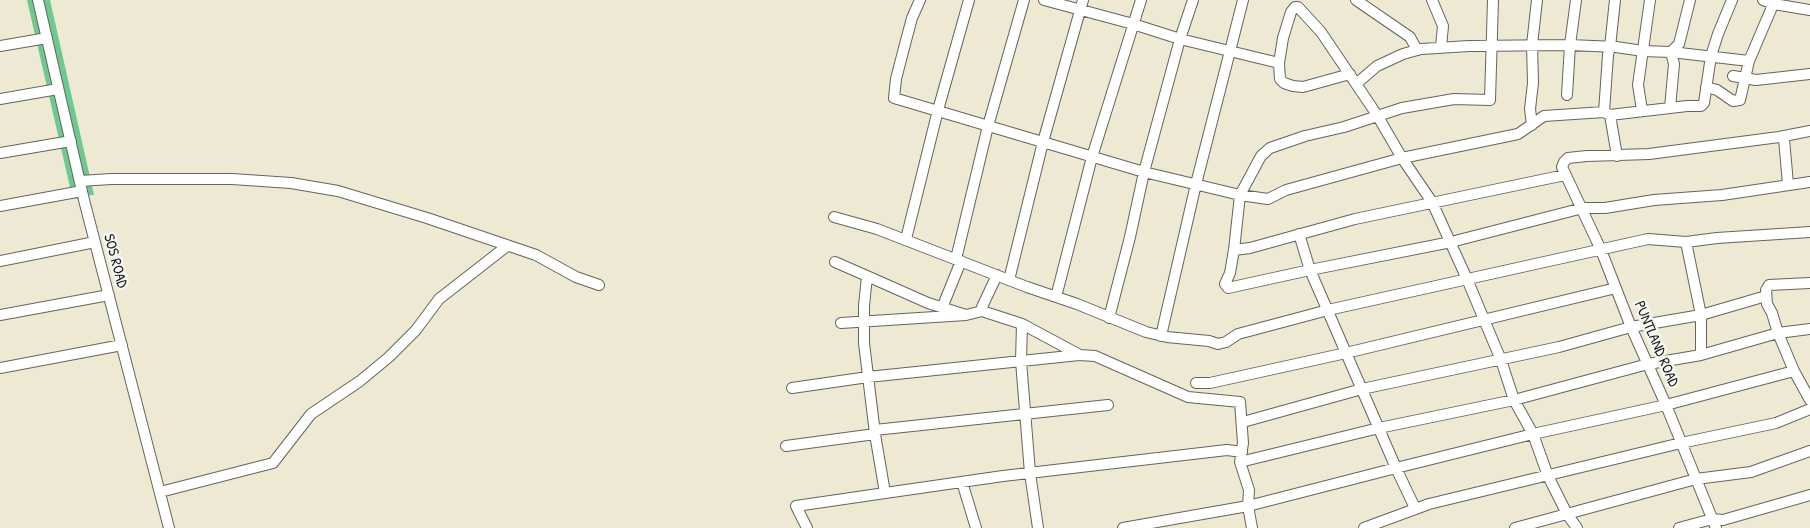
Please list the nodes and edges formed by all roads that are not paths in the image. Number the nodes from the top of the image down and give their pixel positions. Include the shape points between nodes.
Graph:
1 (38, 0) edge
2 (920, 0) edge
3 (969, 0) edge
4 (1024, 0) edge
5 (1044, 0) edge
6 (1083, 0) edge
7 (1140, 0) edge
8 (1193, 0) edge
9 (1243, 0) edge
10 (1356, 0) edge
11 (1432, 0) edge
12 (1493, 0) edge
13 (1536, 0) edge
14 (1576, 0) edge
15 (1615, 0) edge
16 (1650, 0) edge
17 (1690, 0) edge
18 (1732, 0) edge
19 (1763, 0) edge
20 (1774, 2) edge
21 (1810, 6) edge
22 (1810, 10) edge
23 (1080, 11) junction
24 (1133, 24) junction
25 (47, 38) junction
26 (1180, 39) junction
27 (1532, 45) junction
28 (1570, 45) junction
29 (0, 46) edge
30 (1492, 46) junction
31 (1441, 47) junction
32 (1610, 47) junction
33 (1229, 50) junction
34 (1417, 50) junction
35 (1643, 51) junction
36 (1671, 52) junction
37 (1711, 56) junction
38 (1748, 61) junction
39 (1279, 63) junction
40 (1350, 74) junction
41 (1810, 74) edge
42 (1733, 76) dead end
43 (1745, 78) junction
44 (1356, 84) junction
45 (1706, 88) junction
46 (58, 89) junction
47 (1567, 95) dead end
48 (0, 99) edge
49 (1670, 108) junction
50 (938, 110) junction
51 (1642, 110) junction
52 (1607, 113) junction
53 (1377, 115) junction
54 (1532, 125) junction
55 (988, 126) junction
56 (1810, 131) edge
57 (1780, 137) junction
58 (71, 141) junction
59 (1043, 142) junction
60 (0, 153) edge
61 (1617, 156) junction
62 (1092, 157) junction
63 (1402, 158) junction
64 (1144, 172) junction
65 (1565, 175) junction
66 (1810, 182) edge
67 (1196, 184) junction
68 (1788, 184) junction
69 (81, 186) junction
70 (1240, 196) junction
71 (1432, 202) junction
72 (0, 206) edge
73 (1583, 208) junction
74 (834, 217) dead end
75 (1810, 232) edge
76 (1299, 234) junction
77 (906, 239) junction
78 (95, 242) junction
79 (1451, 242) junction
80 (1686, 242) junction
81 (507, 246) junction
82 (1234, 250) junction
83 (1601, 250) junction
84 (958, 260) junction
85 (0, 261) edge
86 (835, 262) dead end
87 (1310, 270) junction
88 (997, 275) junction
89 (867, 276) junction
90 (1468, 279) junction
91 (1009, 280) junction
92 (1810, 283) edge
93 (599, 285) dead end
94 (1616, 288) junction
95 (109, 295) junction
96 (1766, 296) junction
97 (1056, 297) junction
98 (942, 308) junction
99 (1328, 310) junction
100 (982, 311) junction
101 (0, 315) edge
102 (1701, 315) junction
103 (966, 316) junction
104 (1110, 318) junction
105 (1484, 320) junction
106 (864, 322) junction
107 (841, 323) dead end
108 (1022, 324) junction
109 (1631, 327) junction
110 (1810, 329) edge
111 (1778, 333) junction
112 (1161, 336) junction
113 (122, 345) junction
114 (1346, 353) junction
115 (1079, 354) junction
116 (1701, 354) junction
117 (1501, 360) junction
118 (1021, 361) junction
119 (1648, 364) junction
120 (0, 368) edge
121 (1794, 371) junction
122 (868, 378) junction
123 (1196, 383) dead end
124 (792, 388) dead end
125 (1362, 389) junction
126 (1514, 400) junction
127 (1810, 400) edge
128 (1108, 404) dead end
129 (1666, 404) junction
130 (1810, 409) edge
131 (1026, 414) junction
132 (1242, 422) junction
133 (1379, 428) junction
134 (875, 432) junction
135 (1533, 434) junction
136 (1681, 442) junction
137 (786, 446) dead end
138 (1810, 451) edge
139 (1241, 457) junction
140 (1396, 468) junction
141 (1030, 473) junction
142 (1548, 476) junction
143 (1696, 479) junction
144 (962, 482) junction
145 (160, 492) junction
146 (885, 493) junction
147 (1810, 494) edge
148 (1248, 506) junction
149 (1415, 508) junction
150 (1567, 514) junction
151 (1714, 524) edge
152 (1141, 526) edge
153 (168, 528) edge
154 (807, 528) edge
155 (976, 528) edge
156 (1038, 528) edge
157 (1123, 528) edge
158 (1252, 528) edge
159 (1364, 528) edge
160 (1515, 528) edge
161 (1577, 528) edge
162 (1678, 528) edge

1 - 25 street, SOS ROAD
2 - 50 street via 906,40 894,98
3 - 50 street
4 - 55 street
5 - 23 street
6 - 23 street
7 - 24 street
8 - 26 street
9 - 33 street
10 - 34 street via 1410,37
11 - 31 street via 1443,26
12 - 30 street
13 - 27 street
14 - 28 street
15 - 32 street
16 - 35 street
17 - 36 street via 1679,44
18 - 37 street
19 - 20 street
20 - 22 street
20 - 38 street
21 - 22 street
23 - 24 street
23 - 59 street
24 - 26 street
24 - 62 street
25 - 29 street
25 - 46 street, SOS ROAD
26 - 33 street
26 - 64 street
27 - 28 street
27 - 30 street
27 - 54 street
28 - 32 street
28 - 47 street
30 - 31 street
30 - 53 street via 1490,100 1454,99
31 - 34 street
32 - 35 street
32 - 52 street
33 - 39 street
33 - 67 street
34 - 44 street via 1377,66
35 - 36 street
35 - 51 street via 1638,85
36 - 37 street
36 - 49 street via 1674,64
37 - 38 street
37 - 45 street
38 - 43 street
39 - 40 street via 1280,79 1293,86 1303,87
39 - 40 street via 1291,12 1298,8
40 - 44 street
41 - 43 street via 1756,80
42 - 43 street
43 - 45 street via 1740,100 1733,101 1717,90
44 - 53 street
45 - 49 street via 1701,106
46 - 48 street
46 - 58 street, SOS ROAD
49 - 51 street
50 - 55 street
50 - 77 street
51 - 52 street
52 - 54 street via 1544,116
52 - 61 street
53 - 63 street
53 - 70 street via 1270,148 1261,156
54 - 63 street via 1518,134
55 - 59 street
55 - 84 street
56 - 57 street
57 - 61 street
57 - 68 street via 1784,139
58 - 60 street
58 - 69 street, SOS ROAD
59 - 62 street
59 - 91 street
61 - 65 street via 1568,158 1562,166
62 - 64 street
62 - 97 street
63 - 70 street via 1286,190 1268,199
63 - 71 street
64 - 67 street
64 - 104 street
65 - 71 street
65 - 73 street, PUNTLAND ROAD
66 - 68 street
67 - 70 street
67 - 112 street
68 - 73 street via 1722,195
69 - 72 street
69 - 78 street, SOS ROAD
69 - 81 street via 111,179 232,178 291,183 338,191
70 - 82 street
71 - 76 street
71 - 79 street
73 - 79 street
73 - 83 street, PUNTLAND ROAD
74 - 77 street
75 - 80 street
76 - 82 street
76 - 87 street
77 - 84 street
78 - 85 street
78 - 95 street, SOS ROAD
79 - 87 street
79 - 90 street
80 - 83 street via 1648,239
80 - 102 street
81 - 93 street via 536,255 576,277
81 - 145 street via 439,298 416,330 389,357 311,414 273,463
82 - 87 street via 1225,284 1228,288
83 - 90 street
83 - 94 street, PUNTLAND ROAD
84 - 88 street
84 - 98 street
86 - 89 street
87 - 99 street
88 - 91 street
88 - 100 street
89 - 98 street
89 - 106 street
90 - 99 street
90 - 105 street
91 - 97 street
92 - 96 street via 1769,285
94 - 105 street
94 - 109 street, PUNTLAND ROAD
95 - 101 street
95 - 113 street, SOS ROAD
96 - 102 street
96 - 111 street
97 - 104 street
98 - 103 street
99 - 112 street via 1238,334 1218,344
99 - 114 street
100 - 103 street
100 - 108 street
102 - 109 street
102 - 116 street
103 - 106 street
104 - 112 street
105 - 114 street
105 - 117 street
106 - 107 street
106 - 122 street
108 - 115 street
108 - 118 street
109 - 117 street
109 - 119 street, PUNTLAND ROAD
110 - 111 street
111 - 116 street
111 - 121 street
113 - 120 street
113 - 145 street, SOS ROAD
114 - 123 street
114 - 125 street
115 - 118 street
115 - 132 street via 1095,356 1188,396 1240,402
116 - 119 street
117 - 125 street
117 - 126 street
118 - 122 street
118 - 131 street
119 - 126 street
119 - 129 street, PUNTLAND ROAD
121 - 127 street
121 - 129 street
122 - 124 street
122 - 134 street
125 - 132 street
125 - 133 street
126 - 133 street
126 - 135 street
128 - 131 street
129 - 135 street
129 - 136 street, PUNTLAND ROAD
130 - 136 street via 1776,423
131 - 134 street
131 - 141 street
132 - 139 street
133 - 139 street
133 - 140 street
134 - 137 street
134 - 146 street
135 - 140 street
135 - 142 street
136 - 142 street
136 - 143 street, PUNTLAND ROAD
138 - 143 street via 1751,472
139 - 141 street via 1227,450
139 - 148 street via 1249,490
140 - 148 street
140 - 149 street
141 - 144 street
141 - 156 street
142 - 149 street
142 - 150 street
143 - 150 street
143 - 151 street, PUNTLAND ROAD
144 - 146 street
144 - 155 street
145 - 153 street, SOS ROAD
146 - 154 street via 796,506
147 - 151 street
148 - 152 street
148 - 158 street
149 - 159 street
150 - 160 street
150 - 161 street
151 - 162 street
152 - 157 street

